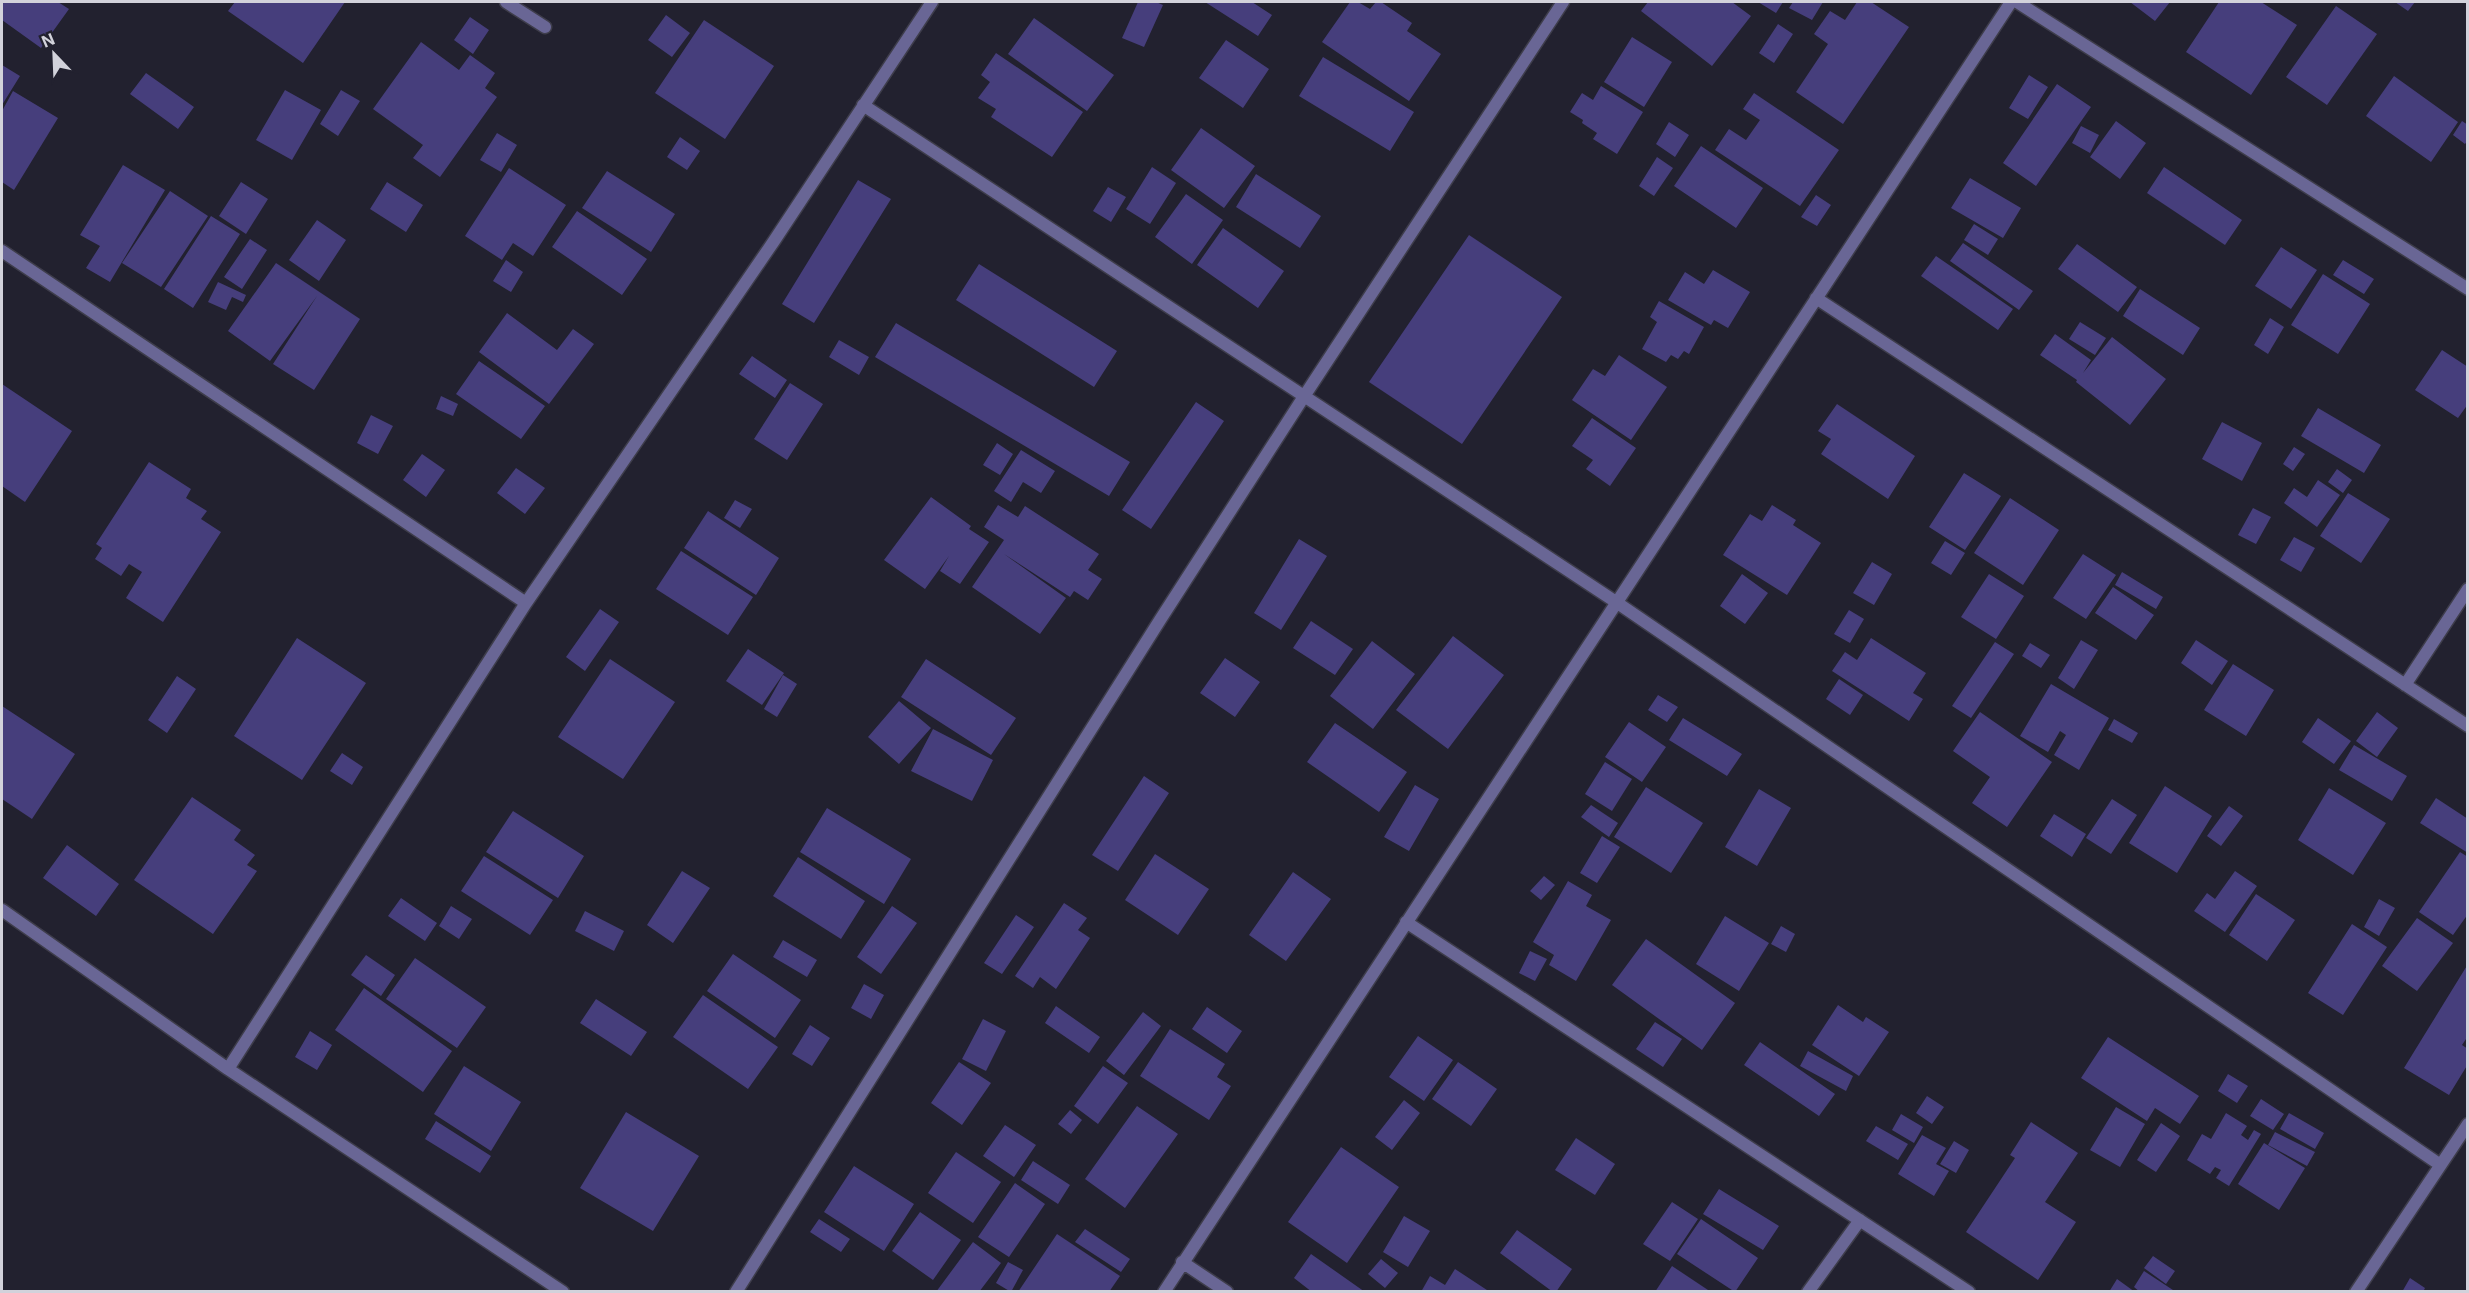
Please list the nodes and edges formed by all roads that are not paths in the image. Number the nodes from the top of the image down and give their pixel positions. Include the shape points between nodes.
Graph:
1 (506, 2) edge
2 (932, 2) edge
3 (1563, 2) edge
4 (2011, 2) edge
5 (2017, 2) edge
6 (544, 27) dead end
7 (863, 105) junction
8 (2, 251) edge
9 (2468, 289) edge
10 (1816, 298) junction
11 (1303, 398) junction
12 (2468, 589) edge
13 (1616, 602) junction
14 (526, 603) junction
15 (2405, 685) junction
16 (2468, 726) edge
17 (2, 910) edge
18 (1406, 922) junction
19 (228, 1069) junction
20 (2468, 1124) edge
21 (2439, 1164) junction
22 (1860, 1220) junction
23 (1182, 1262) junction
24 (563, 1292) edge
25 (736, 1292) edge
26 (1164, 1292) edge
27 (1227, 1292) edge
28 (1808, 1292) edge
29 (1969, 1292) edge
30 (2356, 1292) edge

1 - 6 street
2 - 7 street
3 - 11 street
4 - 10 street
5 - 9 street
7 - 11 street
7 - 14 street
8 - 14 street
10 - 13 street
10 - 15 street
11 - 13 street
11 - 25 street
12 - 15 street
13 - 18 street
13 - 21 street
14 - 19 street
15 - 16 street
17 - 19 street
18 - 22 street
18 - 23 street
19 - 24 street
20 - 21 street
21 - 30 street
22 - 28 street
22 - 29 street
23 - 26 street
23 - 27 street

